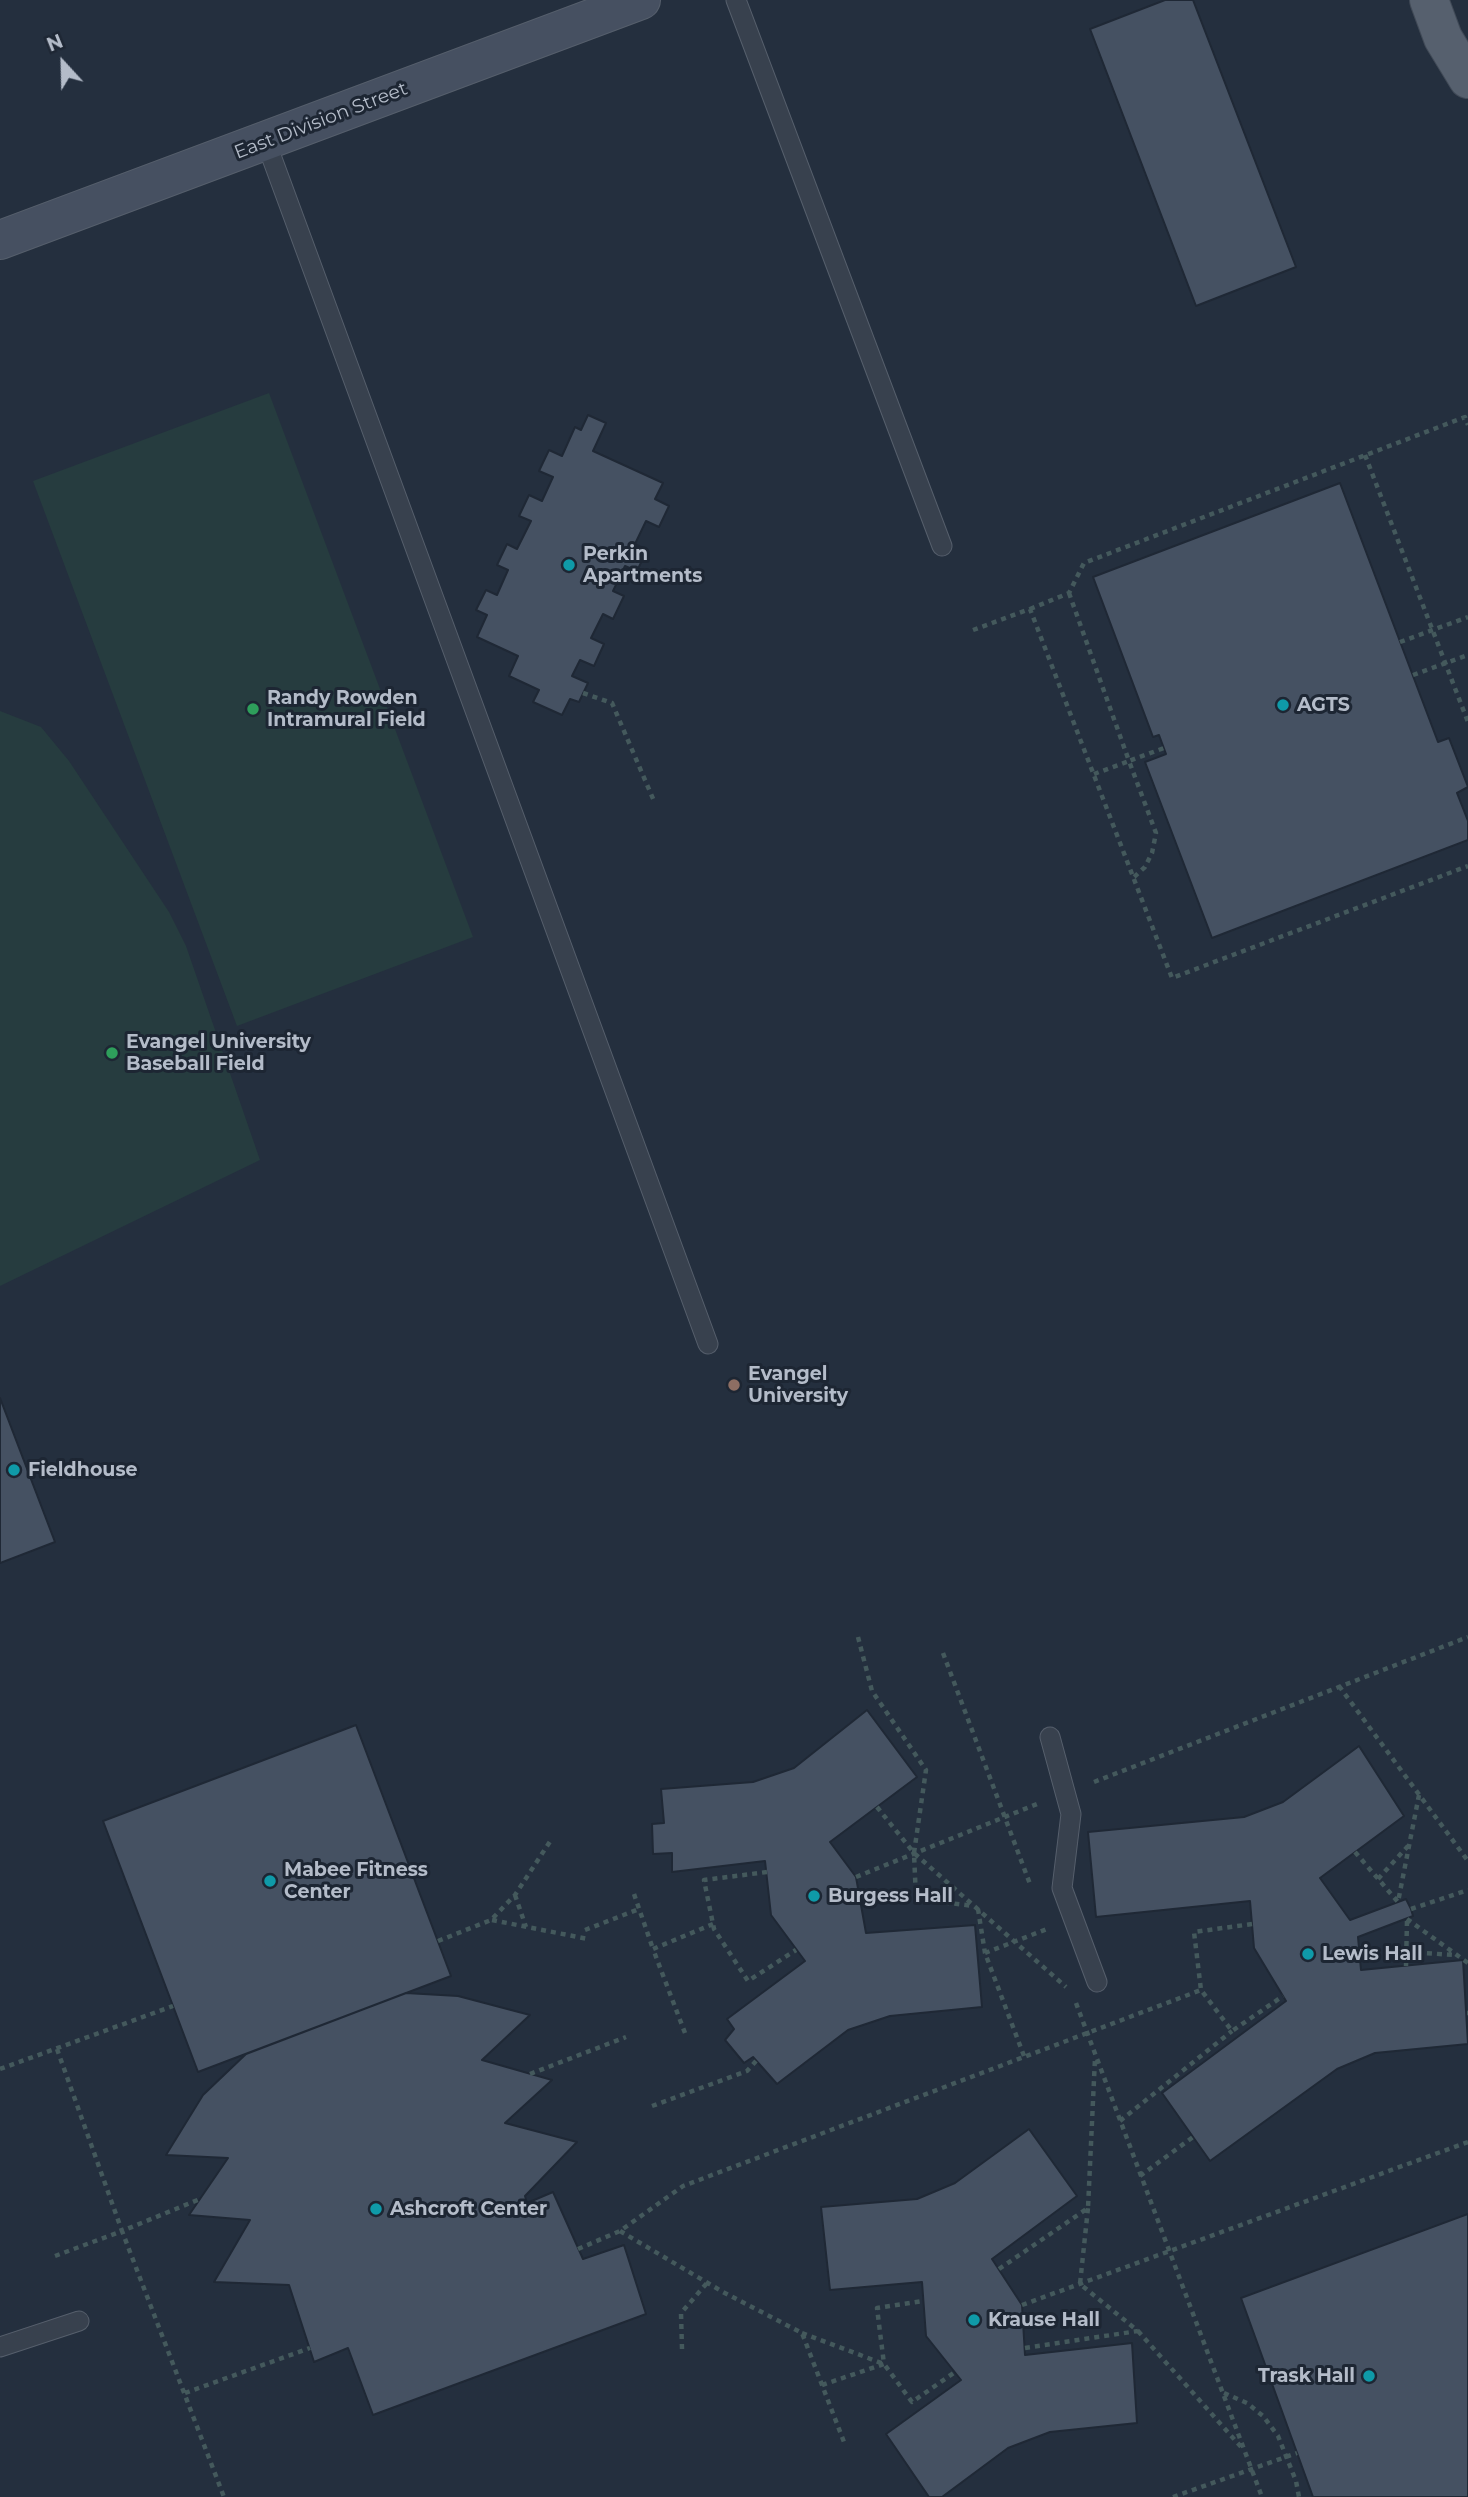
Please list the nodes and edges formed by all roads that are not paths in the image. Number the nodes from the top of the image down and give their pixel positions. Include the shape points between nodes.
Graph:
1 (641, 0) edge
2 (736, 0) edge
3 (1429, 0) edge
4 (1468, 79) edge
5 (266, 142) junction
6 (0, 240) edge
7 (942, 546) dead end
8 (708, 1344) dead end
9 (1050, 1737) dead end
10 (1097, 1982) dead end
11 (79, 2321) dead end
12 (0, 2347) edge

1 - 5 main road, East Division Street
2 - 7 lane
3 - 4 main road via 1443,38
5 - 6 main road, East Division Street
5 - 8 lane
9 - 10 lane via 1071,1814 1062,1888
11 - 12 lane

